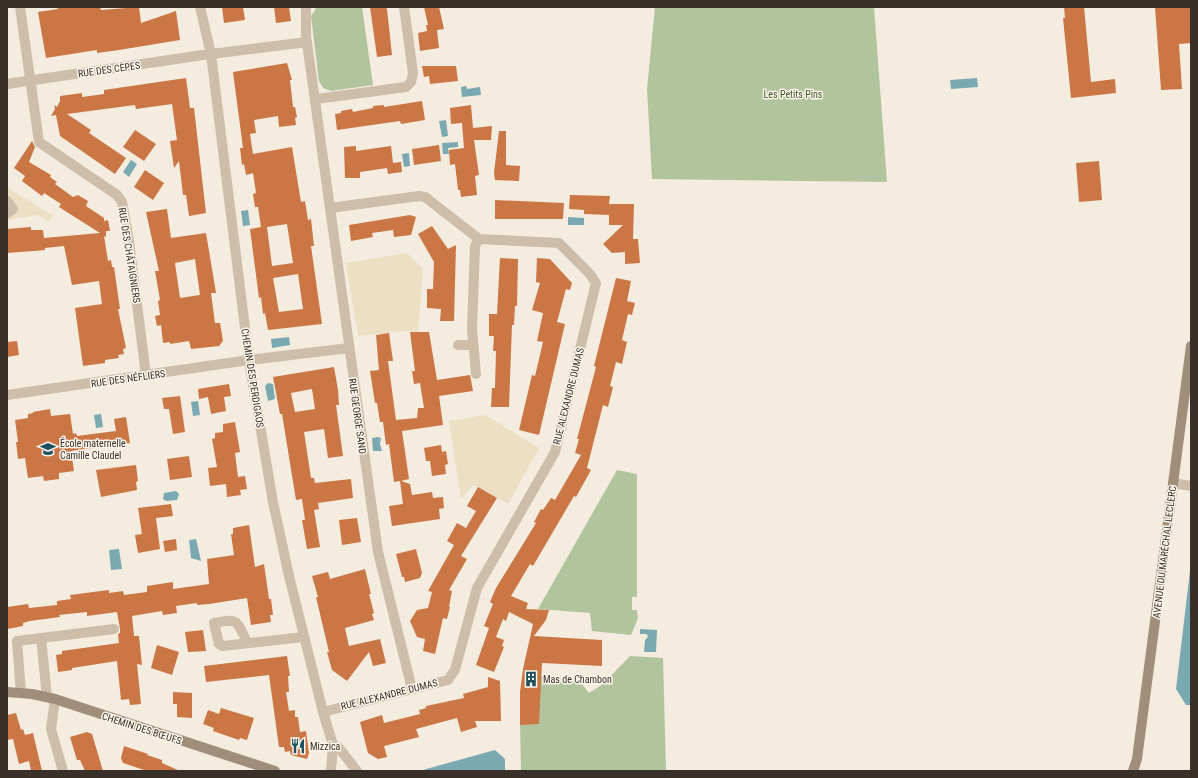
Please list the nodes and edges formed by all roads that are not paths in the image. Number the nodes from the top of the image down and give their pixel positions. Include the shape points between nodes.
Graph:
1 (20, 7) edge
2 (200, 7) edge
3 (306, 7) edge
4 (404, 7) edge
5 (307, 42) junction
6 (211, 54) junction
7 (30, 81) junction
8 (7, 84) edge
9 (316, 99) junction
10 (7, 201) edge
11 (330, 208) junction
12 (7, 213) edge
13 (479, 239) junction
14 (458, 345) dead end
15 (472, 345) junction
16 (1191, 346) edge
17 (349, 348) junction
18 (249, 360) junction
19 (476, 374) dead end
20 (146, 375) junction
21 (7, 395) edge
22 (1173, 483) junction
23 (1191, 486) edge
24 (114, 629) dead end
25 (304, 637) junction
26 (41, 638) junction
27 (247, 642) dead end
28 (412, 689) junction
29 (7, 692) edge
30 (21, 693) junction
31 (51, 698) junction
32 (323, 712) junction
33 (333, 744) junction
34 (1137, 759) junction
35 (63, 771) edge
36 (274, 771) edge
37 (331, 771) edge
38 (357, 771) edge
39 (1133, 771) edge
40 (1139, 771) edge

1 - 7 street, RUE DES CHÂTAIGNIERS
2 - 6 street, CHEMIN DES PERDIGAOS
3 - 5 street, RUE GEORGE SAND
4 - 9 street via 413,73 411,82 406,87
5 - 6 street, RUE DES CÈPES
5 - 9 street, RUE GEORGE SAND
6 - 7 street, RUE DES CÈPES
6 - 18 street, CHEMIN DES PERDIGAOS
7 - 8 street, RUE DES CÈPES
7 - 20 street, RUE DES CHÂTAIGNIERS via 39,142 117,195 122,202
9 - 11 street, RUE GEORGE SAND
10 - 12 street via 13,209
11 - 13 street via 425,197
11 - 17 street, RUE GEORGE SAND
13 - 15 street via 475,246
13 - 28 street, RUE ALEXANDRE DUMAS via 559,243 596,283 555,452 477,588 455,670 448,680
14 - 15 street
15 - 19 street
16 - 22 main road, AVENUE DU MARÉCHAL LECLERC
17 - 18 street, RUE DES NÉFLIERS
17 - 28 street, RUE GEORGE SAND via 378,552
18 - 20 street, RUE DES NÉFLIERS
18 - 25 street, CHEMIN DES PERDIGAOS via 273,502
20 - 21 street, RUE DES NÉFLIERS
22 - 23 street
22 - 34 main road, AVENUE DU MARÉCHAL LECLERC
24 - 26 street
25 - 27 street
25 - 32 street, CHEMIN DES PERDIGAOS
26 - 30 street via 17,641
26 - 31 street
28 - 32 street, RUE ALEXANDRE DUMAS
29 - 30 main road, CHEMIN DES BŒUFS
30 - 31 main road, CHEMIN DES BŒUFS
31 - 35 street via 51,729
31 - 36 main road, CHEMIN DES BŒUFS
32 - 33 street, CHEMIN DES PERDIGAOS
33 - 37 street, CHEMIN DES PERDIGAOS
33 - 38 street, CHEMIN DES PERDIGAOS
34 - 39 main road, AVENUE DU MARÉCHAL LECLERC
34 - 40 main road, AVENUE DU MARÉCHAL LECLERC

